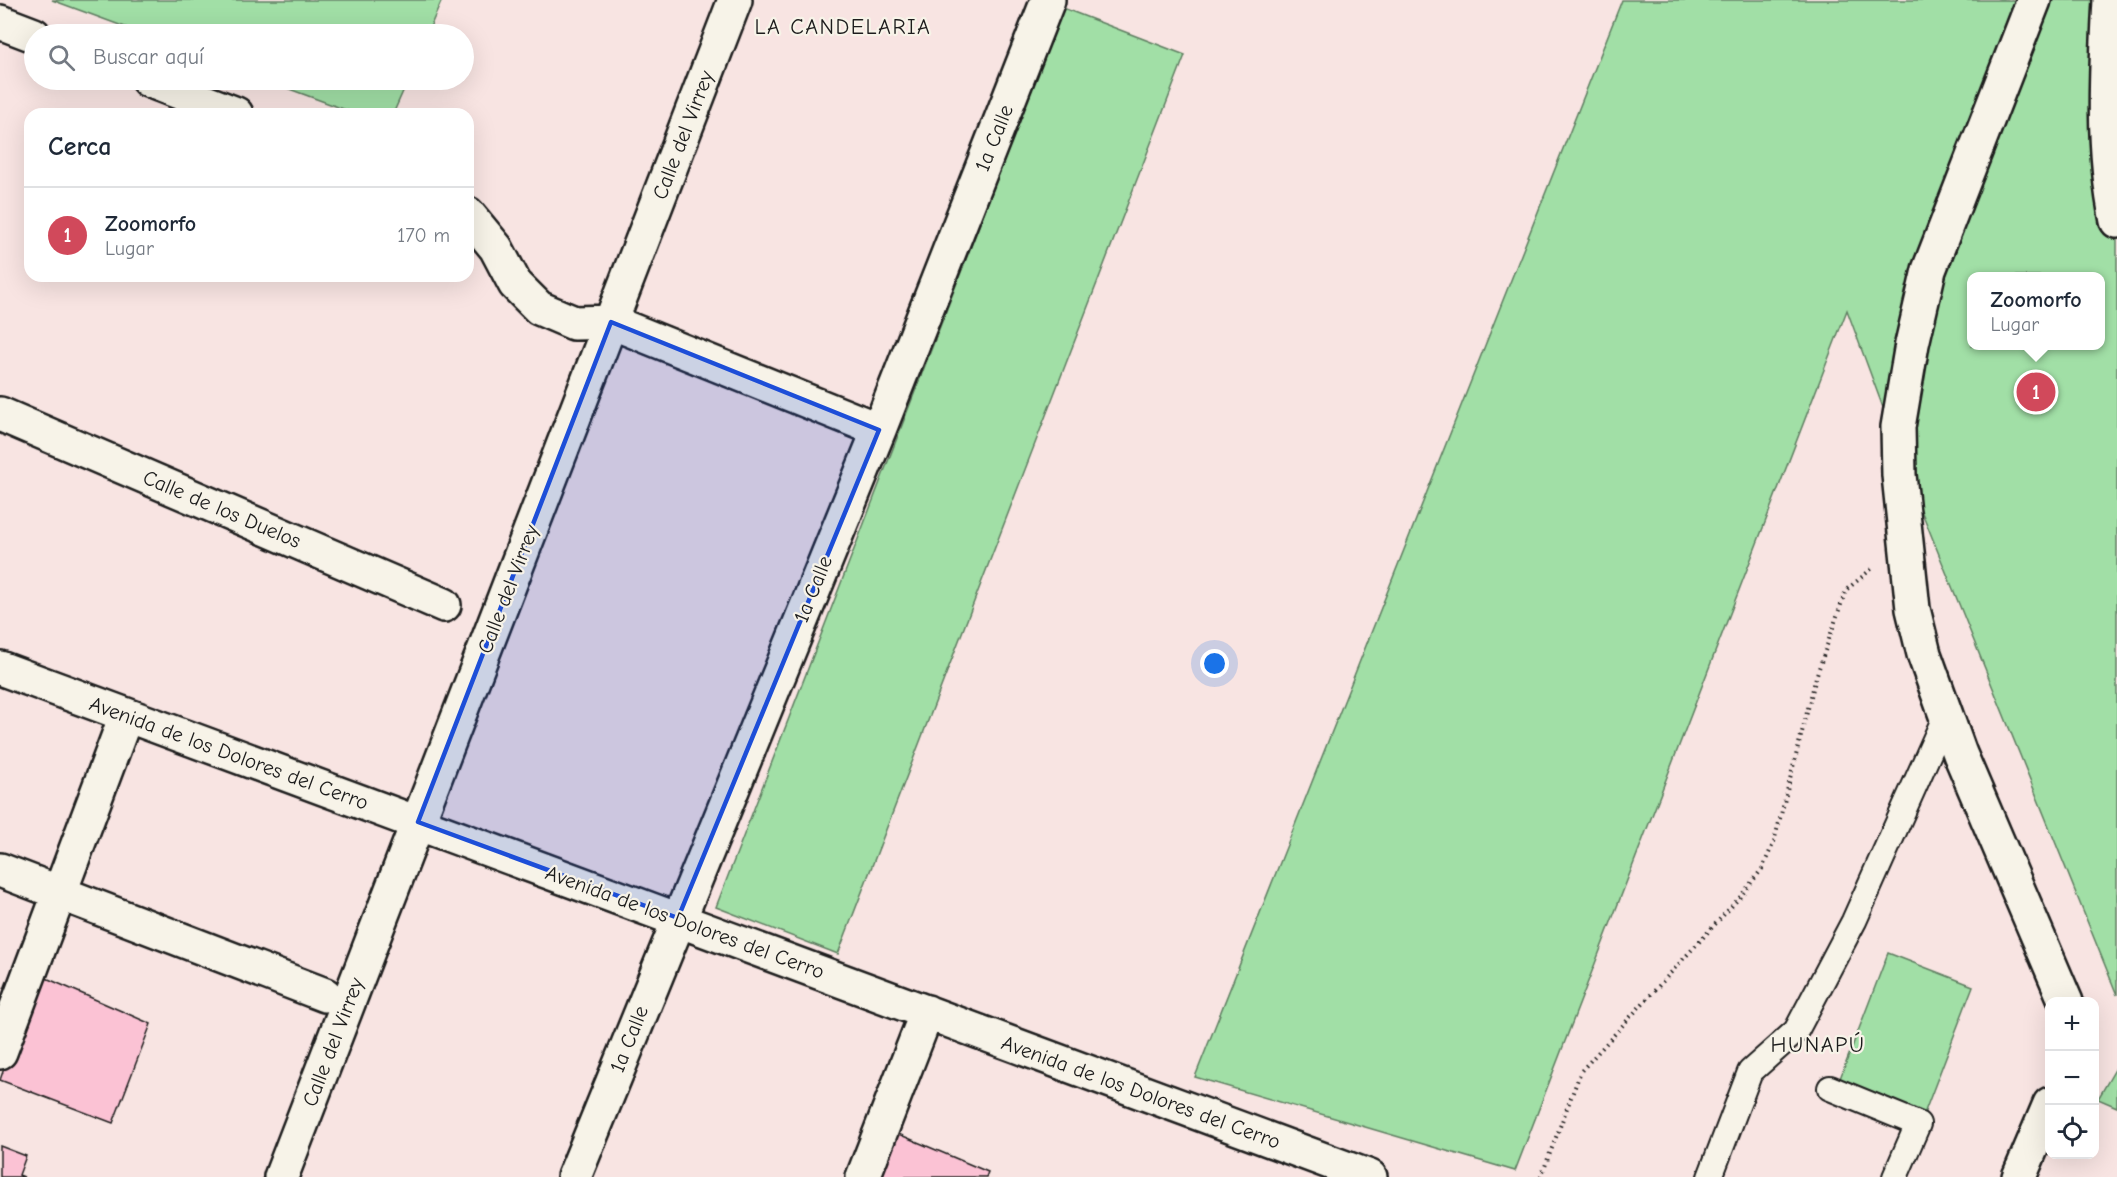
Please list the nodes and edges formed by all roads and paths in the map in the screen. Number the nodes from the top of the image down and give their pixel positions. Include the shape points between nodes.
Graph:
1 (735, 0) edge
2 (1048, 0) edge
3 (2034, 0) edge
4 (2110, 0) edge
5 (0, 22) edge
6 (24, 31) edge
7 (173, 90) edge
8 (220, 108) edge
9 (474, 221) edge
10 (2117, 221) edge
11 (611, 322) junction
12 (0, 414) edge
13 (879, 430) junction
14 (1905, 542) junction
15 (444, 605) dead end
16 (0, 668) edge
17 (1946, 715) junction
18 (126, 716) junction
19 (418, 822) junction
20 (0, 870) edge
21 (59, 893) junction
22 (678, 918) junction
23 (325, 995) dead end
24 (2064, 997) edge
25 (927, 1012) junction
26 (0, 1052) edge
27 (1830, 1088) dead end
28 (2049, 1105) edge
29 (281, 1177) edge
30 (574, 1177) edge
31 (863, 1177) edge
32 (1370, 1177) edge
33 (1541, 1177) edge
34 (1710, 1177) edge
35 (1895, 1177) edge
36 (2019, 1177) edge

1 - 11 street, Calle del Virrey
2 - 13 street, 1a Calle
3 - 14 street via 1929,270 1898,427
4 - 10 street via 2108,140
5 - 6 street
7 - 8 street
9 - 11 street via 496,248 515,284 539,308 574,323
11 - 13 street
11 - 19 street, Calle del Virrey
12 - 15 street, Calle de los Duelos
13 - 22 street, 1a Calle
14 - 17 street via 1913,609
14 - 33 path via 1846,590 1816,677 1774,843 1762,869 1581,1071
16 - 18 street, Avenida de los Dolores del Cerro
17 - 24 street
17 - 34 street via 1854,921 1796,1031 1750,1072
18 - 19 street, Avenida de los Dolores del Cerro
18 - 21 street
19 - 22 street, Avenida de los Dolores del Cerro
19 - 29 street, Calle del Virrey
20 - 21 street
21 - 23 street
21 - 26 street
22 - 25 street, Avenida de los Dolores del Cerro
22 - 30 street, 1a Calle
25 - 31 street
25 - 32 street, Avenida de los Dolores del Cerro
27 - 35 street via 1918,1124
28 - 36 street

